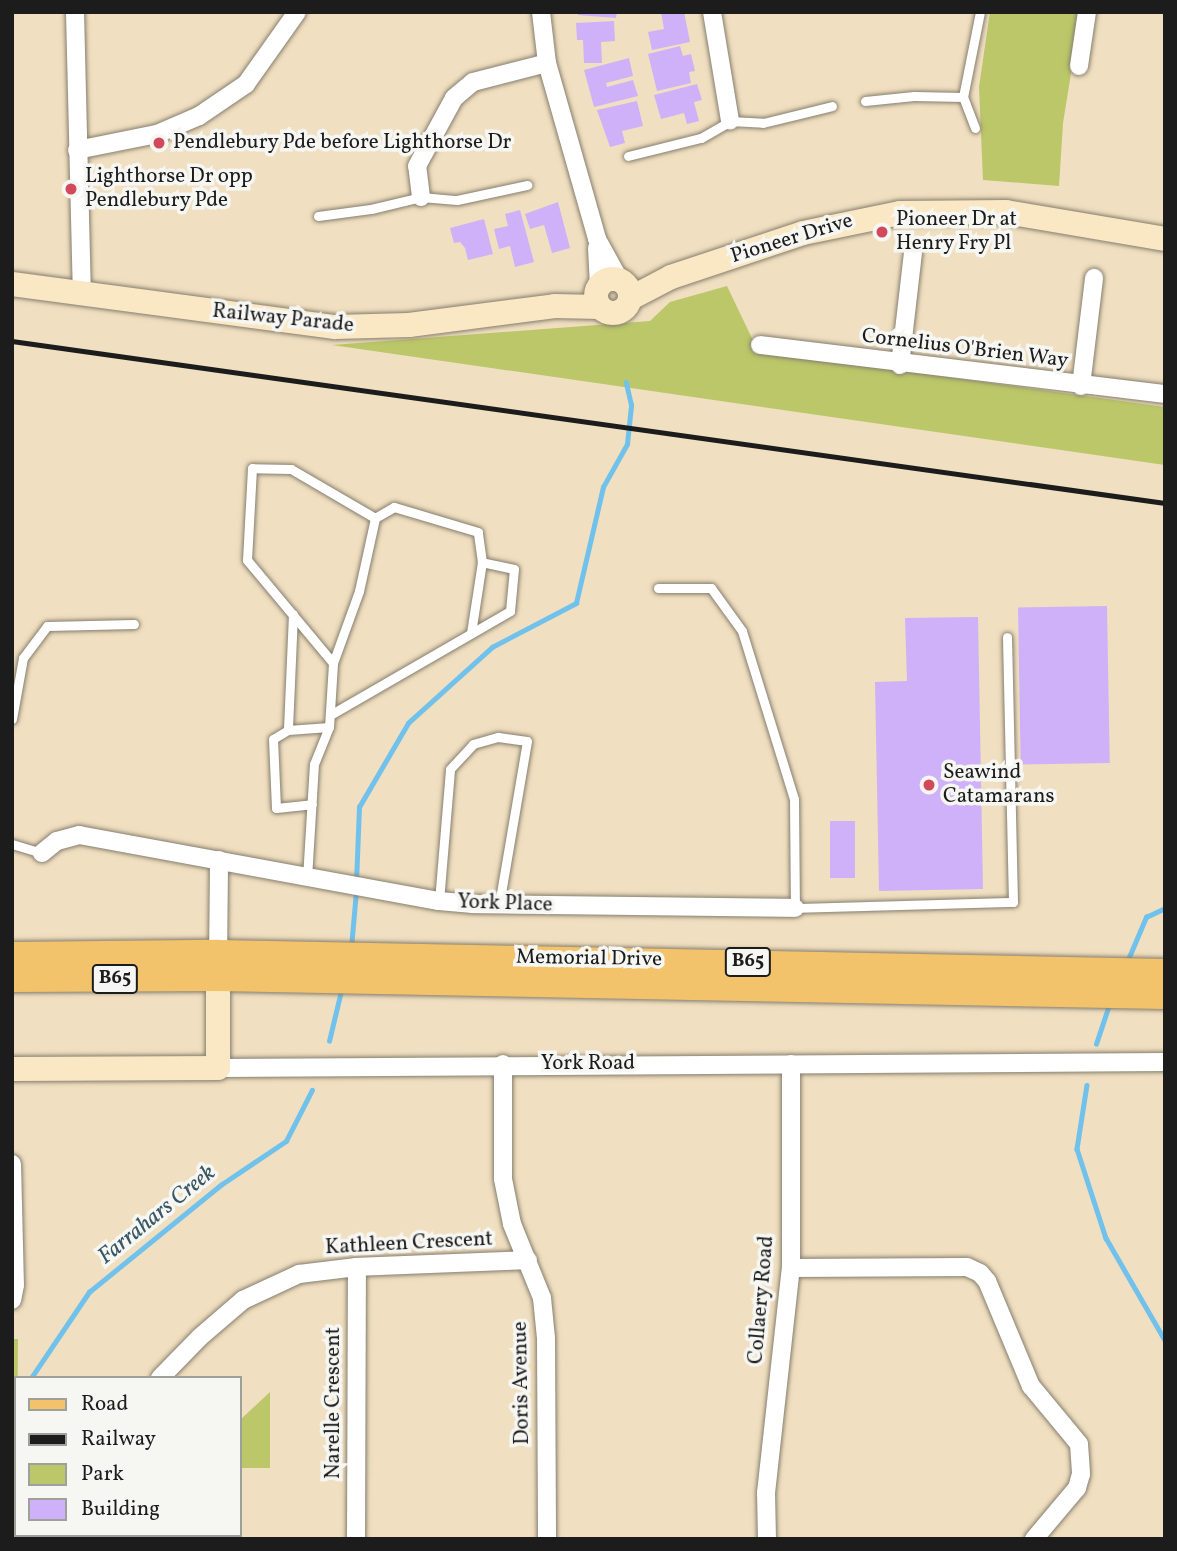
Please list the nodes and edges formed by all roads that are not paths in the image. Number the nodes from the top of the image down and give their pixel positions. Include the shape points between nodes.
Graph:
1 (75, 12) edge
2 (297, 12) edge
3 (541, 12) edge
4 (712, 12) edge
5 (980, 12) edge
6 (1087, 12) edge
7 (547, 63) junction
8 (1079, 66) dead end
9 (963, 97) junction
10 (865, 101) dead end
11 (832, 106) dead end
12 (730, 121) junction
13 (975, 128) dead end
14 (77, 150) junction
15 (628, 156) dead end
16 (527, 185) dead end
17 (421, 197) junction
18 (318, 216) dead end
19 (1165, 240) edge
20 (913, 253) dead end
21 (1094, 278) dead end
22 (12, 284) edge
23 (612, 290) junction
24 (82, 294) junction
25 (555, 306) joint
26 (760, 345) dead end
27 (901, 365) junction
28 (1081, 386) junction
29 (1165, 394) edge
30 (375, 518) junction
31 (482, 562) junction
32 (659, 588) dead end
33 (293, 614) junction
34 (134, 624) dead end
35 (471, 633) junction
36 (1007, 637) dead end
37 (333, 663) junction
38 (330, 715) junction
39 (12, 719) edge
40 (329, 727) junction
41 (288, 730) junction
42 (312, 804) junction
43 (12, 844) edge
44 (42, 853) joint
45 (219, 860) junction
46 (307, 877) junction
47 (439, 901) junction
48 (499, 905) junction
49 (795, 908) junction
50 (12, 955) edge
51 (218, 966) junction
52 (12, 979) edge
53 (1150, 980) edge
54 (1165, 996) edge
55 (1165, 1062) edge
56 (503, 1064) junction
57 (791, 1064) junction
58 (218, 1068) junction
59 (12, 1069) edge
60 (12, 1164) edge
61 (528, 1260) junction
62 (357, 1267) junction
63 (791, 1268) junction
64 (12, 1300) edge
65 (162, 1376) edge
66 (356, 1539) edge
67 (547, 1539) edge
68 (767, 1539) edge
69 (1034, 1539) edge

1 - 14 street
2 - 14 street via 246,84 199,116 157,134
3 - 7 street
4 - 12 street
5 - 9 lane
6 - 8 street
7 - 17 street via 473,82 454,98 417,166
7 - 23 street
9 - 10 lane
9 - 13 lane
11 - 12 lane via 762,123
12 - 15 lane via 701,138
14 - 24 street
16 - 17 lane via 457,200
17 - 18 lane
19 - 23 main road, Pioneer Drive via 1006,212 900,213 821,228 671,278
20 - 27 street
21 - 28 street
22 - 24 main road, Railway Parade
23 - 25 main road, Pioneer Drive
24 - 25 main road, Railway Parade via 308,326 359,328
26 - 27 street, Cornelius O'Brien Way
27 - 28 street, Cornelius O'Brien Way
28 - 29 street, Cornelius O'Brien Way
30 - 31 lane via 394,507 478,532
30 - 33 lane via 291,469 252,468 247,561
30 - 37 lane via 359,591
31 - 35 lane
31 - 35 lane via 514,569 510,611
32 - 49 lane via 711,588 742,631 794,799
33 - 37 lane
33 - 41 lane
34 - 39 lane via 47,626 23,658
35 - 38 lane
36 - 49 lane via 1013,902
37 - 38 lane
38 - 40 lane
40 - 41 lane
40 - 42 lane via 314,764
41 - 42 lane via 272,739 276,808
42 - 46 lane
43 - 44 lane
44 - 45 street, York Place via 57,841 79,835
45 - 46 street, York Place
45 - 51 street
46 - 47 street, York Place
47 - 48 street, York Place
47 - 48 lane via 450,769 473,744 498,737 527,741
48 - 49 street, York Place
50 - 51 main road, Memorial Drive / B65
51 - 52 main road, Memorial Drive / B65
51 - 53 main road, Memorial Drive / B65 via 1110,983
51 - 58 main road
53 - 54 main road, Memorial Drive / B65
55 - 57 street, York Road
56 - 57 street, York Road
56 - 58 street, York Road
56 - 61 street, Doris Avenue via 503,1179 512,1224
57 - 63 street, Collaery Road
58 - 59 main road, York Road
60 - 64 street
61 - 62 street, Kathleen Crescent
61 - 67 street, Doris Avenue via 542,1298 547,1338
62 - 65 street, Kathleen Crescent via 299,1275 243,1300
62 - 66 street, Narelle Crescent
63 - 68 street, Collaery Road via 766,1493
63 - 69 street via 967,1267 980,1273 1031,1386 1079,1444 1077,1488

